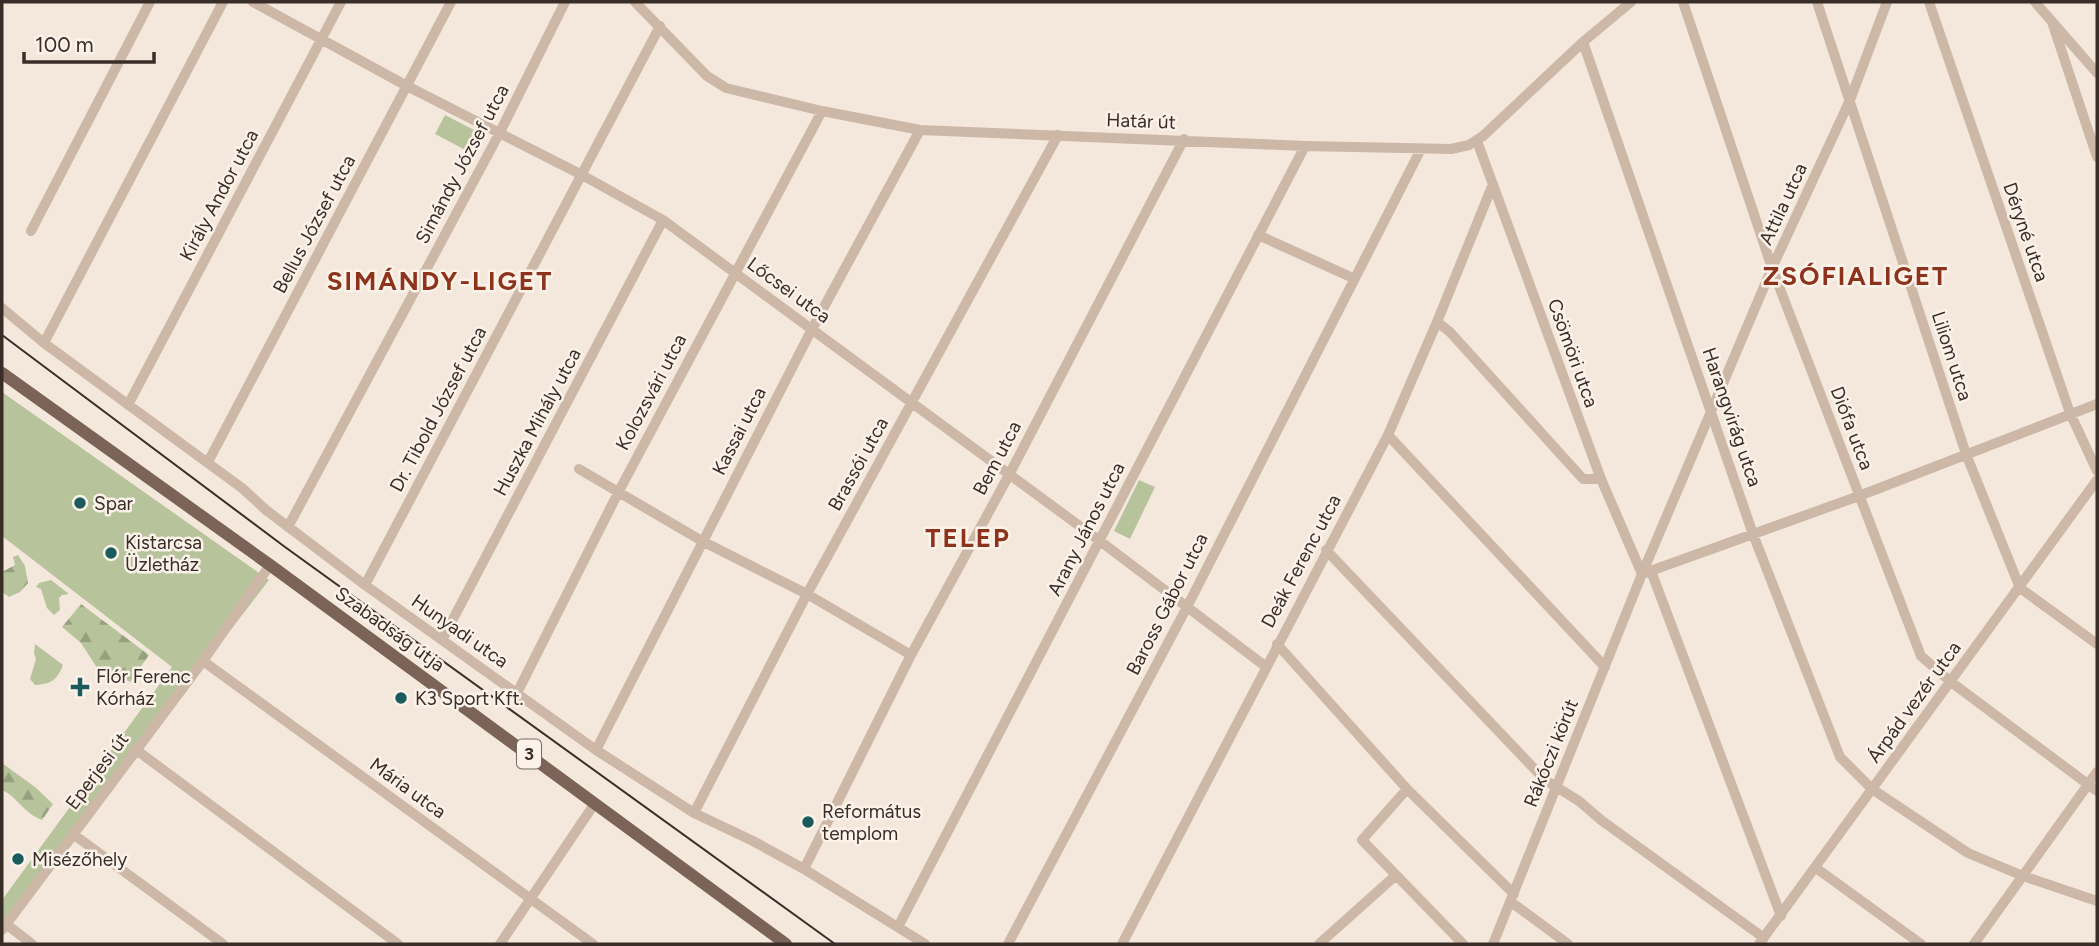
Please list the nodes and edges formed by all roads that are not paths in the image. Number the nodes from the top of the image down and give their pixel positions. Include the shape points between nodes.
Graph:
1 (150, 2) edge
2 (223, 2) edge
3 (253, 2) edge
4 (341, 2) edge
5 (451, 2) edge
6 (565, 2) edge
7 (635, 2) edge
8 (1631, 2) edge
9 (1683, 2) edge
10 (1817, 2) edge
11 (1887, 2) edge
12 (1929, 2) edge
13 (2035, 2) edge
14 (2052, 22) junction
15 (660, 26) junction
16 (321, 40) junction
17 (1583, 42) junction
18 (2097, 73) edge
19 (407, 86) junction
20 (1850, 100) junction
21 (822, 111) junction
22 (920, 130) junction
23 (499, 134) junction
24 (1058, 135) junction
25 (1184, 139) junction
26 (1477, 141) junction
27 (1305, 146) junction
28 (1421, 149) junction
29 (2097, 157) edge
30 (582, 175) junction
31 (1493, 184) junction
32 (663, 220) junction
33 (31, 231) dead end
34 (1258, 235) junction
35 (1772, 268) junction
36 (735, 272) junction
37 (1353, 278) junction
38 (2, 308) edge
39 (1437, 322) junction
40 (812, 329) junction
41 (44, 343) junction
42 (2, 373) edge
43 (912, 403) junction
44 (2097, 404) edge
45 (128, 405) junction
46 (1712, 412) junction
47 (2070, 414) junction
48 (1388, 435) junction
49 (1966, 454) junction
50 (208, 462) junction
51 (579, 469) dead end
52 (2097, 471) edge
53 (1009, 475) junction
54 (1601, 479) junction
55 (2097, 480) edge
56 (619, 491) junction
57 (1859, 496) junction
58 (288, 527) junction
59 (1753, 534) junction
60 (702, 541) junction
61 (1100, 541) junction
62 (1326, 550) junction
63 (270, 565) junction
64 (1646, 573) junction
65 (365, 585) junction
66 (2020, 588) junction
67 (807, 594) junction
68 (1187, 607) junction
69 (442, 640) junction
70 (1277, 644) junction
71 (2097, 644) edge
72 (911, 655) junction
73 (203, 661) junction
74 (1265, 666) junction
75 (1605, 667) junction
76 (1951, 682) junction
77 (517, 693) junction
78 (135, 749) junction
79 (596, 750) junction
80 (2097, 772) edge
81 (1556, 787) junction
82 (2093, 788) edge
83 (1407, 789) junction
84 (1872, 789) junction
85 (595, 803) junction
86 (694, 813) junction
87 (73, 834) junction
88 (1816, 868) junction
89 (804, 869) junction
90 (1395, 876) junction
91 (2023, 876) junction
92 (1513, 898) junction
93 (530, 899) junction
94 (2097, 901) edge
95 (1781, 916) junction
96 (4, 927) edge
97 (898, 927) junction
98 (1761, 941) edge
99 (32, 944) edge
100 (223, 944) edge
101 (398, 944) edge
102 (500, 944) edge
103 (593, 944) edge
104 (786, 944) edge
105 (925, 944) edge
106 (1008, 944) edge
107 (1122, 944) edge
108 (1319, 944) edge
109 (1463, 944) edge
110 (1493, 944) edge
111 (1568, 944) edge
112 (1921, 944) edge
113 (1973, 944) edge

1 - 33 street
2 - 41 street
3 - 16 street, Lőcsei utca
4 - 16 street, Király Andor utca
5 - 19 street, Bellus József utca
6 - 23 street, Simándy József utca
7 - 15 street, Határ út
8 - 17 street
9 - 35 street, Diófa utca
10 - 20 street, Liliom utca
11 - 20 street, Attila utca
12 - 47 street, Déryné utca
13 - 14 street
14 - 18 street
14 - 29 street
15 - 21 street, Határ út via 691,61 722,86
15 - 30 street, Dr. Tibold József utca
16 - 19 street, Lőcsei utca
16 - 45 street, Király Andor utca
17 - 26 street
17 - 46 street, Harangvirág utca
19 - 23 street, Lőcsei utca
19 - 50 street, Bellus József utca
20 - 35 street, Attila utca
20 - 49 street, Liliom utca
21 - 22 street, Határ út
21 - 36 street, Kolozsvári utca
22 - 24 street, Határ út
22 - 40 street, Kassai utca
23 - 30 street, Lőcsei utca
23 - 58 street, Simándy József utca
24 - 25 street, Határ út
24 - 43 street, Brassói utca
25 - 27 street, Határ út
25 - 53 street, Bem utca
26 - 28 street, Határ út via 1457,148
26 - 31 street, Csömöri utca
27 - 28 street, Határ út
27 - 34 street, Arany János utca
28 - 37 street, Baross Gábor utca
30 - 32 street, Lőcsei utca
30 - 65 street, Dr. Tibold József utca
31 - 39 street, Deák Ferenc utca
31 - 54 street, Csömöri utca
32 - 36 street, Lőcsei utca
32 - 69 street, Huszka Mihály utca
34 - 37 street
34 - 61 street, Arany János utca
35 - 46 street, Attila utca
35 - 57 street, Diófa utca
36 - 40 street, Lőcsei utca
36 - 56 street, Kolozsvári utca
37 - 68 street, Baross Gábor utca
38 - 41 street, Hunyadi utca
39 - 48 street, Deák Ferenc utca
39 - 54 street via 1583,479
40 - 43 street, Lőcsei utca
40 - 60 street, Kassai utca
41 - 45 street, Hunyadi utca
42 - 63 main road, Szabadság útja / 3
43 - 53 street, Lőcsei utca
43 - 67 street, Brassói utca
44 - 47 street
45 - 50 street, Hunyadi utca
46 - 59 street, Harangvirág utca
46 - 64 street, Attila utca
47 - 49 street
47 - 52 street, Déryné utca
48 - 62 street, Deák Ferenc utca
48 - 75 street
49 - 57 street
49 - 66 street, Liliom utca
50 - 58 street, Hunyadi utca
51 - 56 street
53 - 61 street, Lőcsei utca
53 - 72 street, Bem utca
54 - 64 street, Csömöri utca
55 - 66 street, Árpád vezér utca
56 - 60 street
56 - 77 street, Kolozsvári utca
57 - 59 street
57 - 76 street, Diófa utca via 1921,656
58 - 65 street, Hunyadi utca
59 - 64 street
59 - 84 street, Harangvirág utca via 1840,757
60 - 67 street
60 - 79 street, Kassai utca
61 - 68 street, Lőcsei utca
61 - 97 street, Arany János utca
62 - 70 street, Deák Ferenc utca
62 - 81 street
63 - 73 street, Eperjesi út
63 - 85 main road, Szabadság útja / 3
64 - 75 street, Rákóczi körút
64 - 95 street, Csömöri utca
65 - 69 street, Hunyadi utca
66 - 71 street
66 - 76 street, Árpád vezér utca
67 - 72 street
67 - 86 street, Brassói utca
68 - 74 street, Lőcsei utca
68 - 106 street, Baross Gábor utca
69 - 77 street, Hunyadi utca
70 - 74 street, Deák Ferenc utca
70 - 83 street
72 - 89 street, Bem utca
73 - 78 street, Eperjesi út
73 - 93 street, Mária utca
74 - 107 street, Deák Ferenc utca
75 - 81 street, Rákóczi körút
76 - 82 street, Diófa utca
76 - 84 street, Árpád vezér utca
77 - 79 street, Hunyadi utca
78 - 87 street, Eperjesi út
78 - 101 street
79 - 86 street, Hunyadi utca
80 - 82 street
81 - 92 street, Rákóczi körút
81 - 98 street
82 - 91 street
83 - 90 street via 1362,840
83 - 92 street
84 - 88 street, Árpád vezér utca
84 - 91 street, Harangvirág utca via 1968,853
85 - 93 street
85 - 104 main road, Szabadság útja / 3
86 - 89 street, Hunyadi utca
87 - 96 street, Eperjesi út
87 - 100 street
88 - 95 street, Árpád vezér utca
88 - 112 street
89 - 97 street, Hunyadi utca
90 - 108 street
90 - 109 street
91 - 94 street, Harangvirág utca
91 - 113 street
92 - 110 street, Rákóczi körút
92 - 111 street
93 - 102 street
93 - 103 street, Mária utca
95 - 98 street, Árpád vezér utca
96 - 99 street
97 - 105 street, Hunyadi utca

